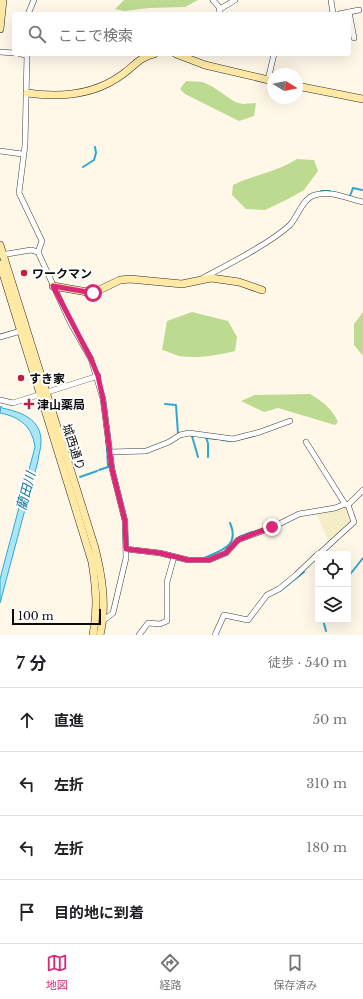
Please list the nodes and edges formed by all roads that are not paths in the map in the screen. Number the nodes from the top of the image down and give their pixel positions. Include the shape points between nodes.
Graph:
1 (3, 0) edge
2 (34, 0) edge
3 (213, 0) edge
4 (235, 0) edge
5 (331, 0) edge
6 (358, 10) dead end
7 (29, 12) edge
8 (220, 12) edge
9 (333, 12) edge
10 (349, 12) edge
11 (351, 22) edge
12 (0, 29) edge
13 (354, 38) dead end
14 (0, 52) edge
15 (12, 53) edge
16 (28, 56) edge
17 (150, 56) edge
18 (274, 56) edge
19 (191, 57) edge
20 (272, 68) edge
21 (267, 79) edge
22 (303, 87) edge
23 (26, 93) junction
24 (363, 99) edge
25 (0, 151) edge
26 (22, 154) junction
27 (363, 202) edge
28 (0, 245) edge
29 (38, 252) junction
30 (1, 255) edge
31 (0, 264) edge
32 (201, 279) junction
33 (53, 286) junction
34 (262, 290) dead end
35 (24, 330) junction
36 (0, 337) edge
37 (98, 376) junction
38 (43, 394) junction
39 (0, 400) edge
40 (290, 421) dead end
41 (306, 442) dead end
42 (110, 452) junction
43 (363, 490) edge
44 (347, 505) junction
45 (126, 549) junction
46 (321, 551) edge
47 (174, 557) junction
48 (315, 557) edge
49 (104, 620) junction
50 (93, 635) edge
51 (100, 635) edge
52 (139, 635) edge
53 (215, 635) edge

1 - 12 street
2 - 7 street
3 - 8 street
4 - 8 street
5 - 9 street
6 - 10 street
11 - 13 street
14 - 15 street
16 - 23 street
17 - 23 street via 114,81 87,92 55,96
18 - 20 street
19 - 21 street via 205,65
22 - 24 street
23 - 26 street via 25,145
25 - 26 street
26 - 29 street via 19,193 42,241
27 - 32 street via 329,193 313,195 285,228
28 - 30 street, 城西通り
29 - 30 street via 31,250
29 - 33 street
30 - 35 street, 城西通り
31 - 35 street, 城西通り
32 - 33 street via 182,284 130,278 93,293
32 - 34 street via 218,278
33 - 37 street
35 - 36 street
35 - 38 street, 城西通り
37 - 38 street
37 - 42 street
38 - 39 street via 13,403
38 - 49 street, 城西通り via 95,548 102,582
38 - 50 street, 城西通り via 92,562 96,590
40 - 42 street via 232,439 189,433 146,451
41 - 44 street
42 - 45 street via 125,521
43 - 44 street
44 - 46 street via 354,522
44 - 47 street via 299,514 238,540 226,553 209,560
45 - 47 street
45 - 49 street via 124,572 114,613
47 - 52 street via 167,582 167,621 160,624 148,623
48 - 53 street via 279,589 267,594 248,620 224,615
49 - 51 street, 城西通り

